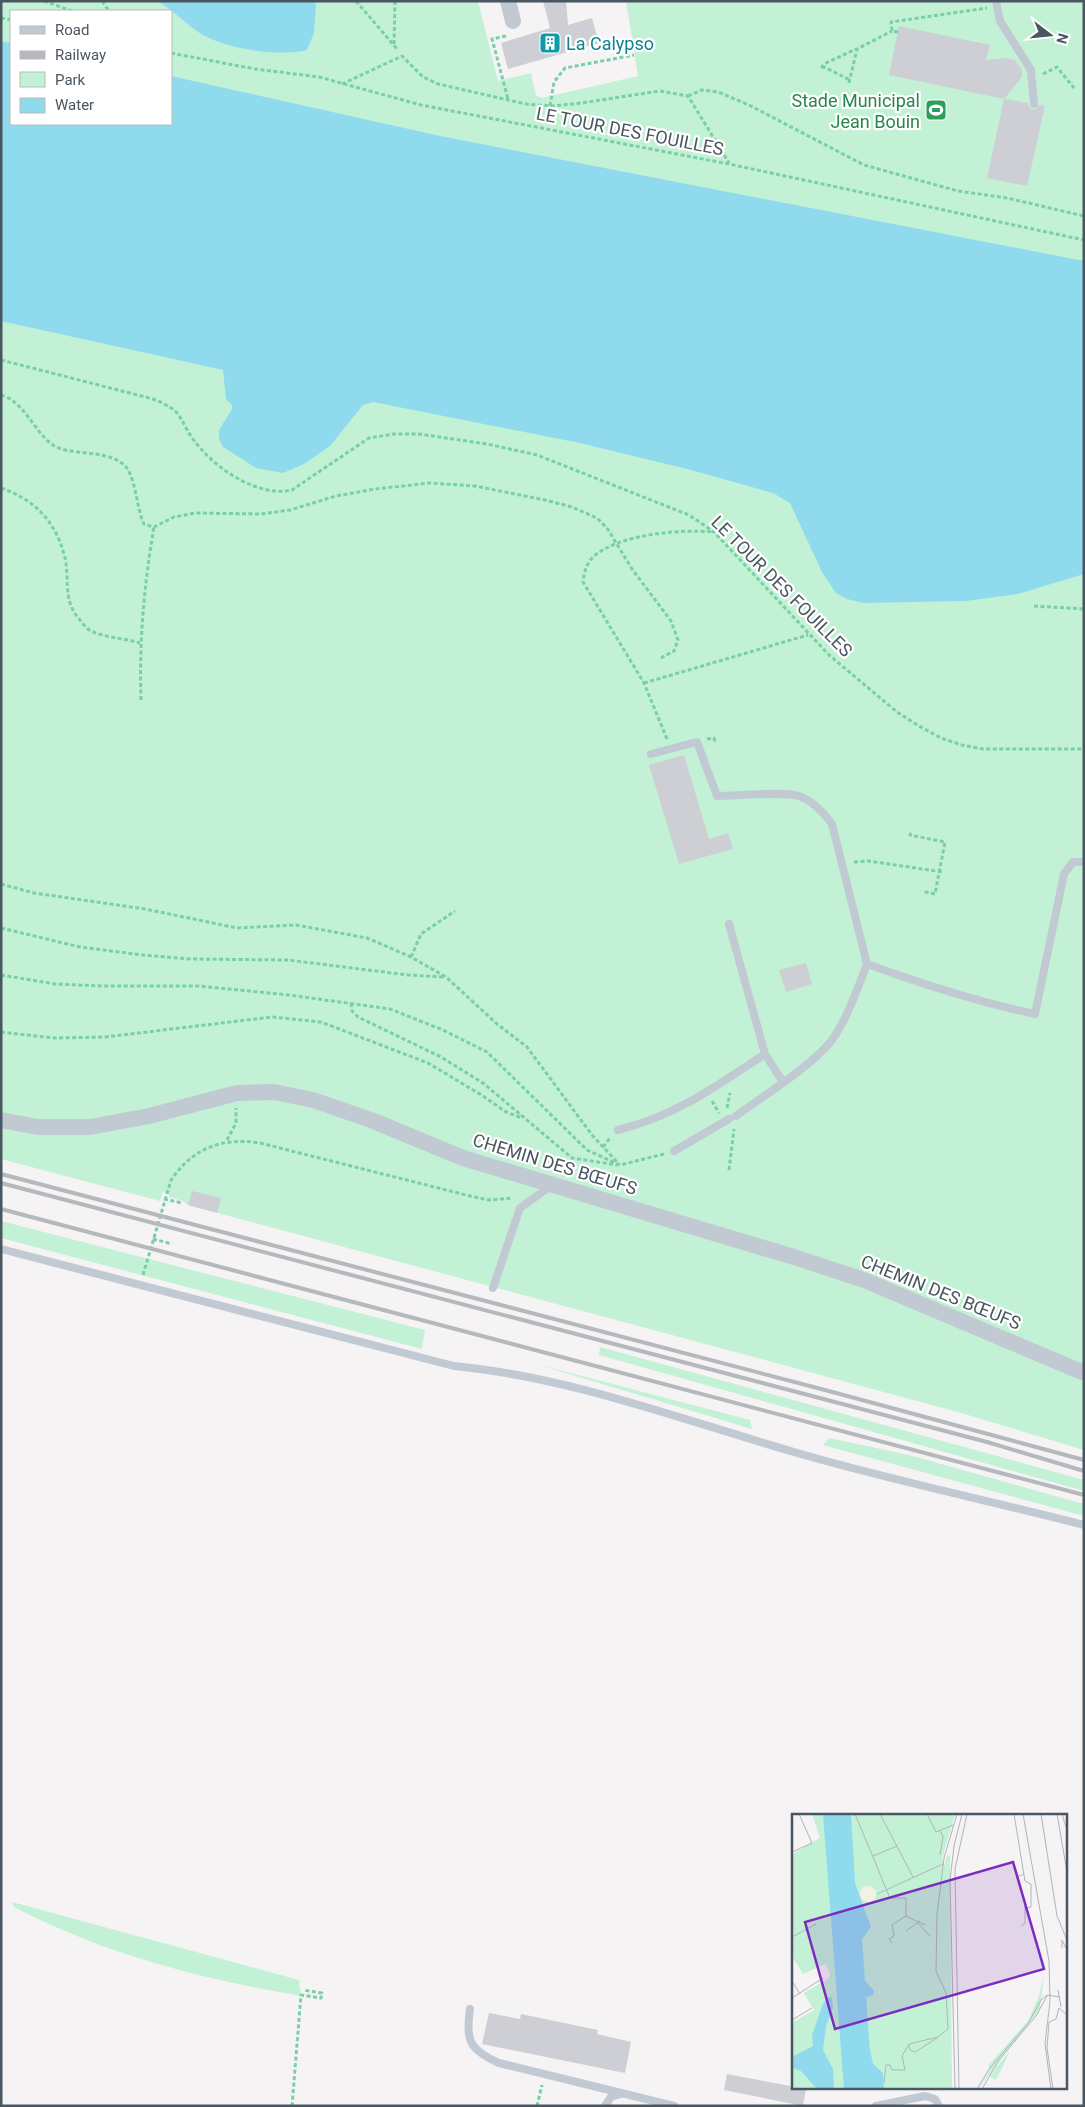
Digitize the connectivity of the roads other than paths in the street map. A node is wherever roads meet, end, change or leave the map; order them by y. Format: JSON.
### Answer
{"nodes":[{"id":1,"x":508,"y":1,"type":"edge"},
{"id":2,"x":997,"y":4,"type":"edge"},
{"id":3,"x":513,"y":21,"type":"road end"},
{"id":4,"x":1034,"y":104,"type":"dead end"},
{"id":5,"x":651,"y":754,"type":"dead end"},
{"id":6,"x":1084,"y":862,"type":"edge"},
{"id":7,"x":729,"y":924,"type":"dead end"},
{"id":8,"x":867,"y":964,"type":"junction"},
{"id":9,"x":765,"y":1054,"type":"junction"},
{"id":10,"x":783,"y":1082,"type":"junction"},
{"id":11,"x":1,"y":1120,"type":"edge"},
{"id":12,"x":618,"y":1130,"type":"dead end"},
{"id":13,"x":674,"y":1151,"type":"road end"},
{"id":14,"x":554,"y":1184,"type":"junction"},
{"id":15,"x":1,"y":1249,"type":"edge"},
{"id":16,"x":493,"y":1288,"type":"dead end"},
{"id":17,"x":1084,"y":1373,"type":"edge"},
{"id":18,"x":1084,"y":1525,"type":"edge"},
{"id":19,"x":470,"y":2009,"type":"dead end"},
{"id":20,"x":621,"y":2094,"type":"junction"},
{"id":21,"x":605,"y":2106,"type":"edge"},
{"id":22,"x":674,"y":2106,"type":"edge"},
{"id":23,"x":876,"y":2106,"type":"edge"},
{"id":24,"x":939,"y":2106,"type":"edge"}],
"edges":[{"from":1,"to":3,"type":"street"},
{"from":2,"to":4,"type":"lane"},
{"from":5,"to":8,"type":"lane"},
{"from":6,"to":8,"type":"lane"},
{"from":7,"to":9,"type":"lane"},
{"from":8,"to":10,"type":"lane"},
{"from":9,"to":10,"type":"lane"},
{"from":9,"to":12,"type":"lane"},
{"from":10,"to":13,"type":"lane"},
{"from":11,"to":14,"type":"street","name":"CHEMIN DES BŒUFS"},
{"from":14,"to":16,"type":"lane"},
{"from":14,"to":17,"type":"street","name":"CHEMIN DES BŒUFS"},
{"from":15,"to":18,"type":"lane"},
{"from":19,"to":20,"type":"lane"},
{"from":20,"to":21,"type":"lane"},
{"from":20,"to":22,"type":"lane"},
{"from":23,"to":24,"type":"lane"}]}
